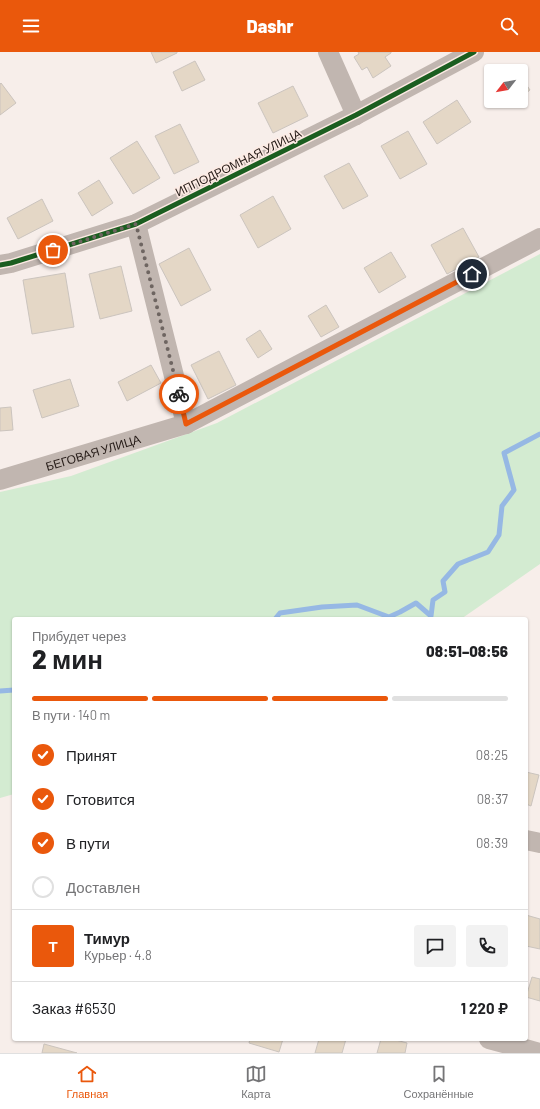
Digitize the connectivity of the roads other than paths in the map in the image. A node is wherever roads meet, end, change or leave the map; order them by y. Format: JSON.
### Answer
{"nodes":[{"id":1,"x":328,"y":52,"type":"edge"},
{"id":2,"x":474,"y":52,"type":"edge"},
{"id":3,"x":356,"y":115,"type":"junction"},
{"id":4,"x":136,"y":224,"type":"junction"},
{"id":5,"x":540,"y":238,"type":"edge"},
{"id":6,"x":0,"y":265,"type":"edge"},
{"id":7,"x":186,"y":424,"type":"junction"},
{"id":8,"x":0,"y":480,"type":"edge"},
{"id":9,"x":528,"y":840,"type":"edge"},
{"id":10,"x":540,"y":843,"type":"edge"},
{"id":11,"x":496,"y":1041,"type":"edge"},
{"id":12,"x":540,"y":1053,"type":"edge"}],
"edges":[{"from":1,"to":3,"type":"street"},
{"from":2,"to":3,"type":"street","name":"ИППОДРОМНАЯ УЛИЦА"},
{"from":3,"to":4,"type":"street","name":"ИППОДРОМНАЯ УЛИЦА"},
{"from":4,"to":6,"type":"street","name":"ИППОДРОМНАЯ УЛИЦА"},
{"from":4,"to":7,"type":"street"},
{"from":5,"to":7,"type":"street","name":"БЕГОВАЯ УЛИЦА"},
{"from":7,"to":8,"type":"street","name":"БЕГОВАЯ УЛИЦА"},
{"from":9,"to":10,"type":"street"},
{"from":11,"to":12,"type":"street"}]}
